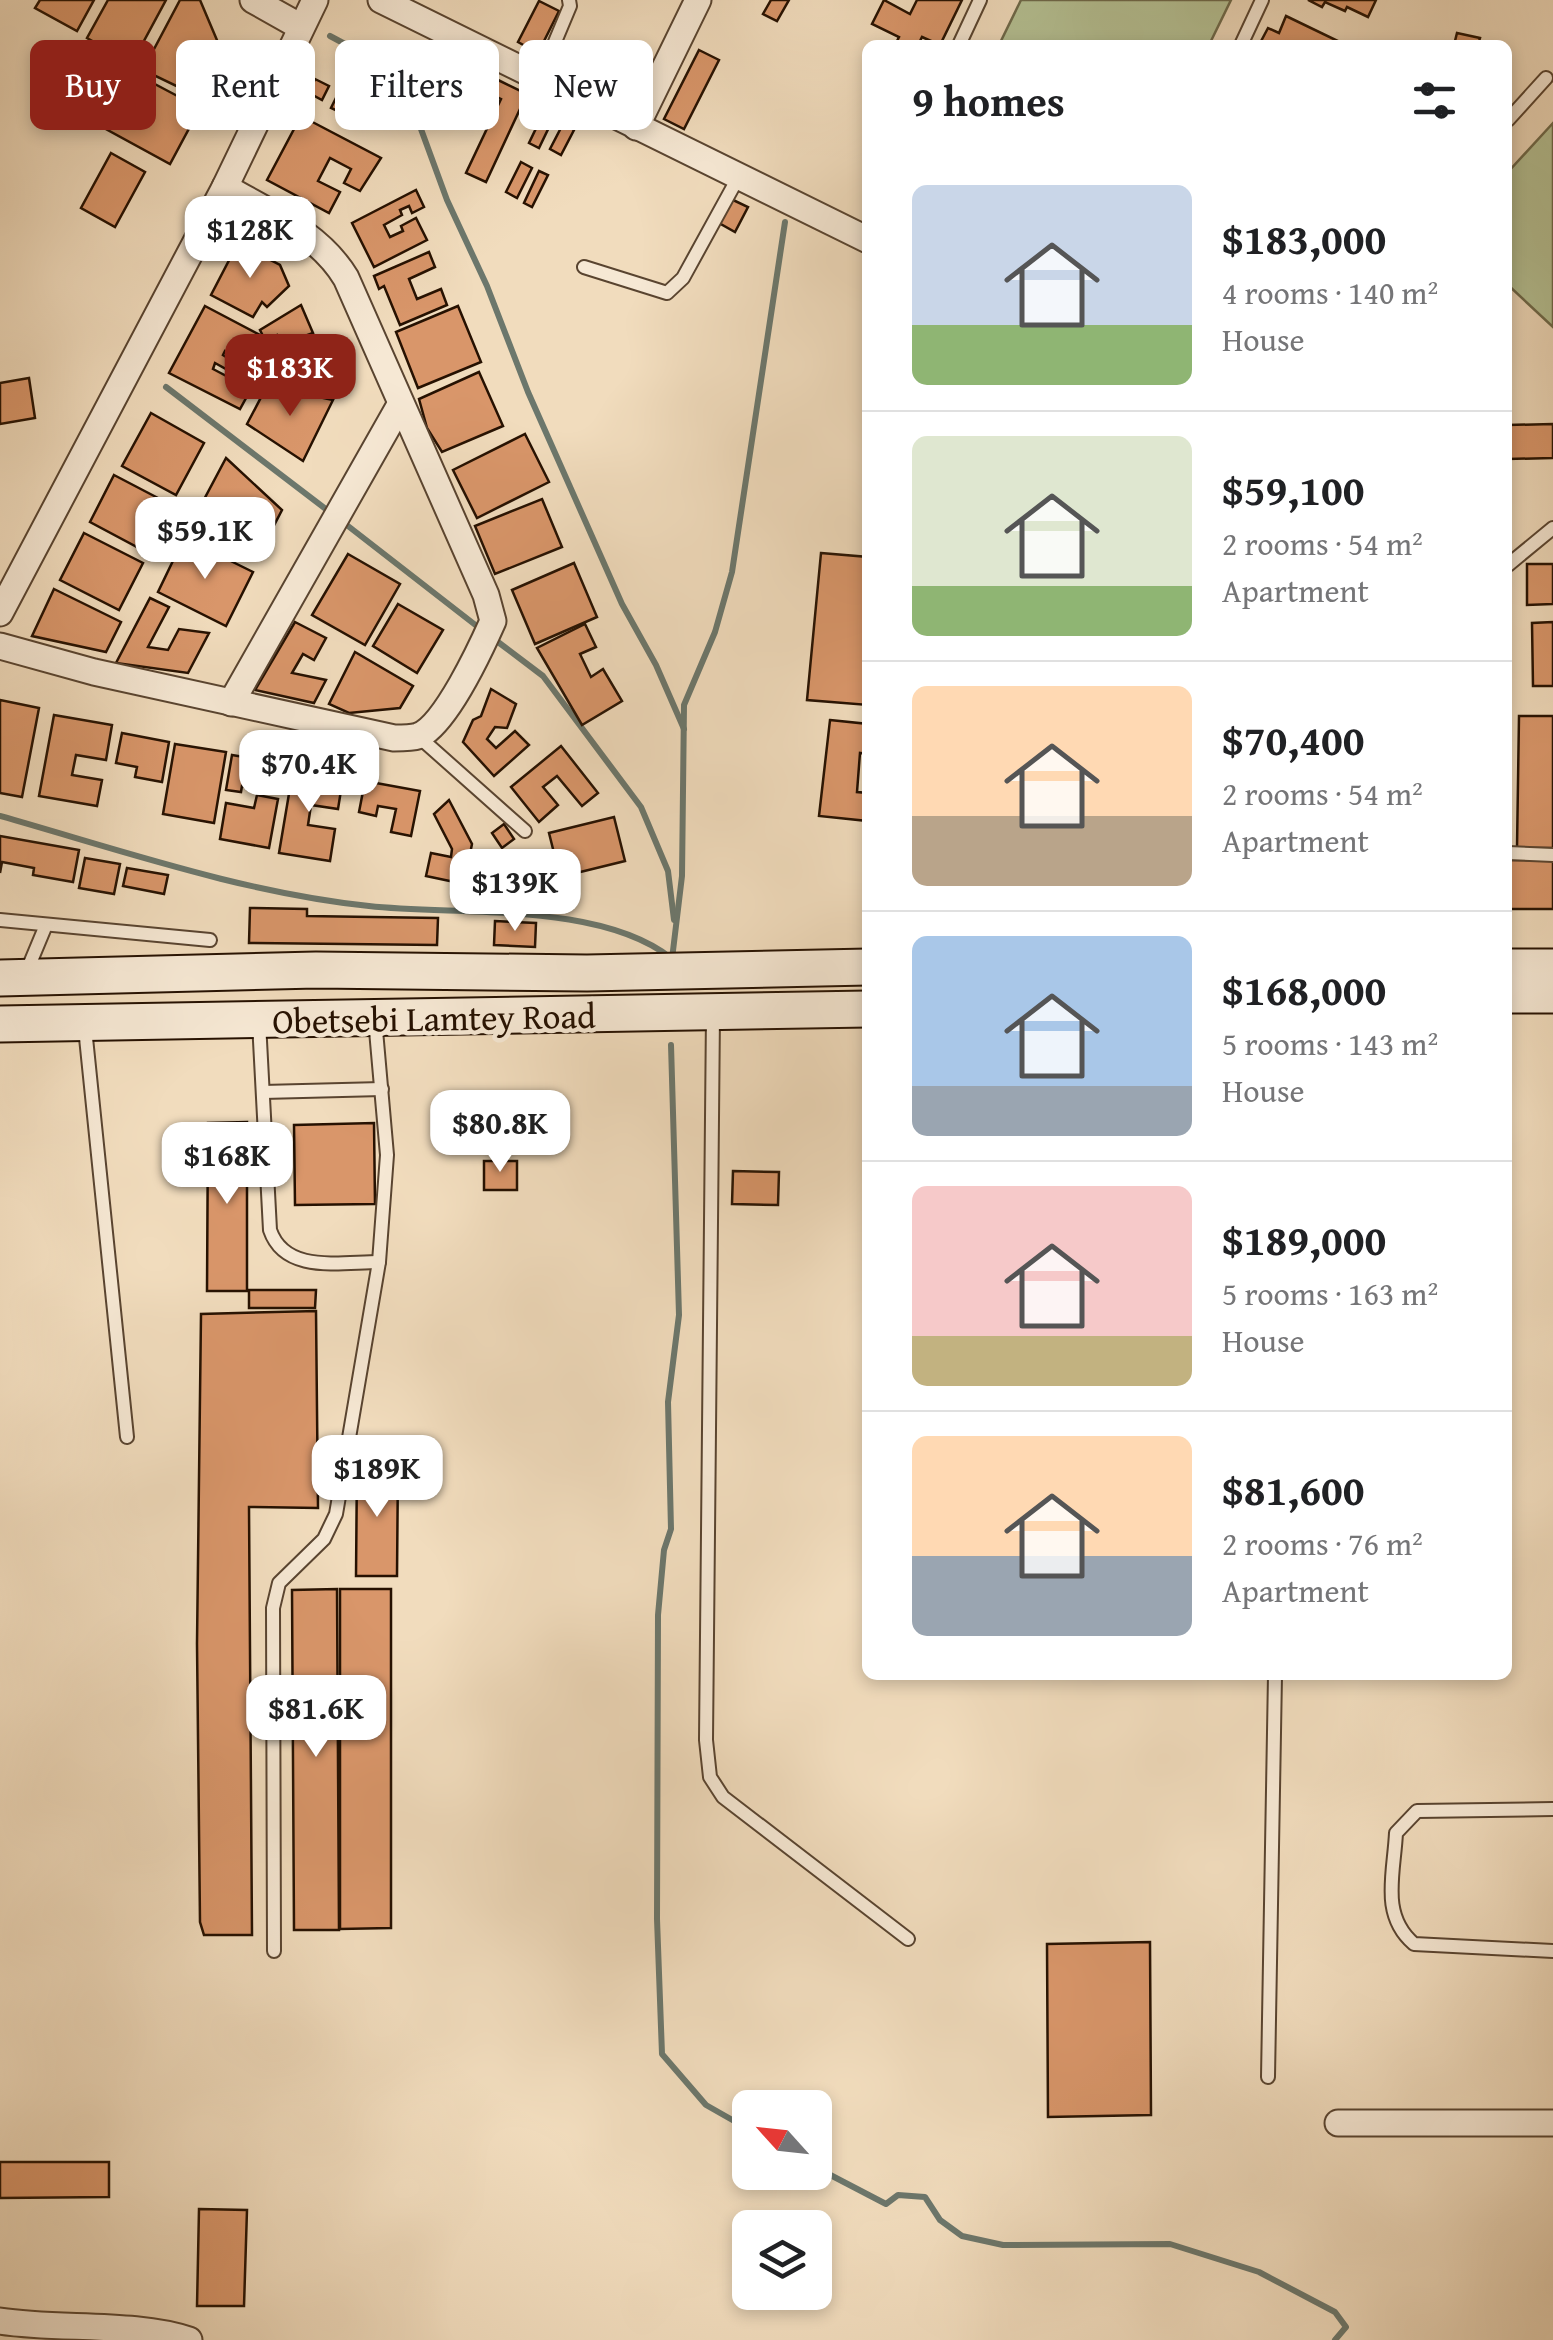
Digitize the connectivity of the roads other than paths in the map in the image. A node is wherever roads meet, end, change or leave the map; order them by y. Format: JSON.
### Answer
{"nodes":[{"id":1,"x":252,"y":0,"type":"edge"},
{"id":2,"x":316,"y":0,"type":"edge"},
{"id":3,"x":381,"y":0,"type":"edge"},
{"id":4,"x":569,"y":0,"type":"edge"},
{"id":5,"x":698,"y":0,"type":"edge"},
{"id":6,"x":980,"y":0,"type":"edge"},
{"id":7,"x":1262,"y":0,"type":"edge"},
{"id":8,"x":301,"y":27,"type":"junction"},
{"id":9,"x":556,"y":40,"type":"edge"},
{"id":10,"x":961,"y":40,"type":"edge"},
{"id":11,"x":1243,"y":40,"type":"edge"},
{"id":12,"x":519,"y":70,"type":"edge"},
{"id":13,"x":1546,"y":78,"type":"dead end"},
{"id":14,"x":653,"y":92,"type":"edge"},
{"id":15,"x":1512,"y":116,"type":"edge"},
{"id":16,"x":642,"y":130,"type":"edge"},
{"id":17,"x":739,"y":176,"type":"junction"},
{"id":18,"x":225,"y":187,"type":"junction"},
{"id":19,"x":862,"y":237,"type":"edge"},
{"id":20,"x":584,"y":267,"type":"dead end"},
{"id":21,"x":400,"y":405,"type":"junction"},
{"id":22,"x":1553,"y":528,"type":"edge"},
{"id":23,"x":1512,"y":562,"type":"edge"},
{"id":24,"x":0,"y":613,"type":"edge"},
{"id":25,"x":0,"y":646,"type":"edge"},
{"id":26,"x":232,"y":703,"type":"junction"},
{"id":27,"x":418,"y":736,"type":"junction"},
{"id":28,"x":526,"y":832,"type":"dead end"},
{"id":29,"x":1512,"y":853,"type":"edge"},
{"id":30,"x":1553,"y":854,"type":"edge"},
{"id":31,"x":0,"y":920,"type":"edge"},
{"id":32,"x":46,"y":924,"type":"junction"},
{"id":33,"x":210,"y":940,"type":"dead end"},
{"id":34,"x":862,"y":967,"type":"edge"},
{"id":35,"x":1512,"y":967,"type":"edge"},
{"id":36,"x":1553,"y":967,"type":"edge"},
{"id":37,"x":12,"y":979,"type":"edge"},
{"id":38,"x":1553,"y":995,"type":"edge"},
{"id":39,"x":1512,"y":996,"type":"edge"},
{"id":40,"x":862,"y":1009,"type":"edge"},
{"id":41,"x":713,"y":1014,"type":"junction"},
{"id":42,"x":375,"y":1016,"type":"junction"},
{"id":43,"x":259,"y":1022,"type":"junction"},
{"id":44,"x":0,"y":1024,"type":"edge"},
{"id":45,"x":85,"y":1025,"type":"junction"},
{"id":46,"x":382,"y":1090,"type":"junction"},
{"id":47,"x":263,"y":1092,"type":"junction"},
{"id":48,"x":379,"y":1262,"type":"junction"},
{"id":49,"x":127,"y":1437,"type":"dead end"},
{"id":50,"x":1275,"y":1680,"type":"edge"},
{"id":51,"x":1553,"y":1809,"type":"edge"},
{"id":52,"x":908,"y":1939,"type":"dead end"},
{"id":53,"x":274,"y":1951,"type":"dead end"},
{"id":54,"x":1553,"y":1951,"type":"edge"},
{"id":55,"x":1268,"y":2076,"type":"dead end"},
{"id":56,"x":1338,"y":2123,"type":"dead end"},
{"id":57,"x":1553,"y":2123,"type":"edge"},
{"id":58,"x":0,"y":2320,"type":"edge"},
{"id":59,"x":189,"y":2340,"type":"edge"}],
"edges":[{"from":1,"to":8,"type":"street"},
{"from":2,"to":8,"type":"street"},
{"from":3,"to":12,"type":"street"},
{"from":4,"to":9,"type":"lane"},
{"from":5,"to":14,"type":"street"},
{"from":6,"to":10,"type":"lane"},
{"from":7,"to":11,"type":"lane"},
{"from":8,"to":18,"type":"street"},
{"from":13,"to":15,"type":"lane"},
{"from":16,"to":17,"type":"street"},
{"from":17,"to":19,"type":"street"},
{"from":17,"to":20,"type":"lane"},
{"from":18,"to":21,"type":"street"},
{"from":18,"to":24,"type":"street"},
{"from":21,"to":26,"type":"street"},
{"from":21,"to":27,"type":"street"},
{"from":22,"to":23,"type":"lane"},
{"from":25,"to":26,"type":"street"},
{"from":26,"to":27,"type":"street"},
{"from":27,"to":28,"type":"lane"},
{"from":29,"to":30,"type":"lane"},
{"from":31,"to":32,"type":"lane"},
{"from":32,"to":33,"type":"lane"},
{"from":32,"to":37,"type":"lane"},
{"from":34,"to":37,"type":"main road","name":"Obetsebi Lamtey Road"},
{"from":35,"to":36,"type":"main road"},
{"from":38,"to":39,"type":"main road"},
{"from":40,"to":41,"type":"main road","name":"Obetsebi Lamtey Road"},
{"from":41,"to":42,"type":"main road","name":"Obetsebi Lamtey Road"},
{"from":41,"to":52,"type":"lane"},
{"from":42,"to":43,"type":"main road","name":"Obetsebi Lamtey Road"},
{"from":42,"to":46,"type":"lane"},
{"from":43,"to":45,"type":"main road","name":"Obetsebi Lamtey Road"},
{"from":43,"to":47,"type":"lane"},
{"from":44,"to":45,"type":"main road","name":"Obetsebi Lamtey Road"},
{"from":45,"to":49,"type":"lane"},
{"from":46,"to":47,"type":"lane"},
{"from":46,"to":48,"type":"lane"},
{"from":47,"to":48,"type":"lane"},
{"from":48,"to":53,"type":"lane"},
{"from":50,"to":55,"type":"lane"},
{"from":51,"to":54,"type":"lane"},
{"from":56,"to":57,"type":"street"},
{"from":58,"to":59,"type":"street"}]}
